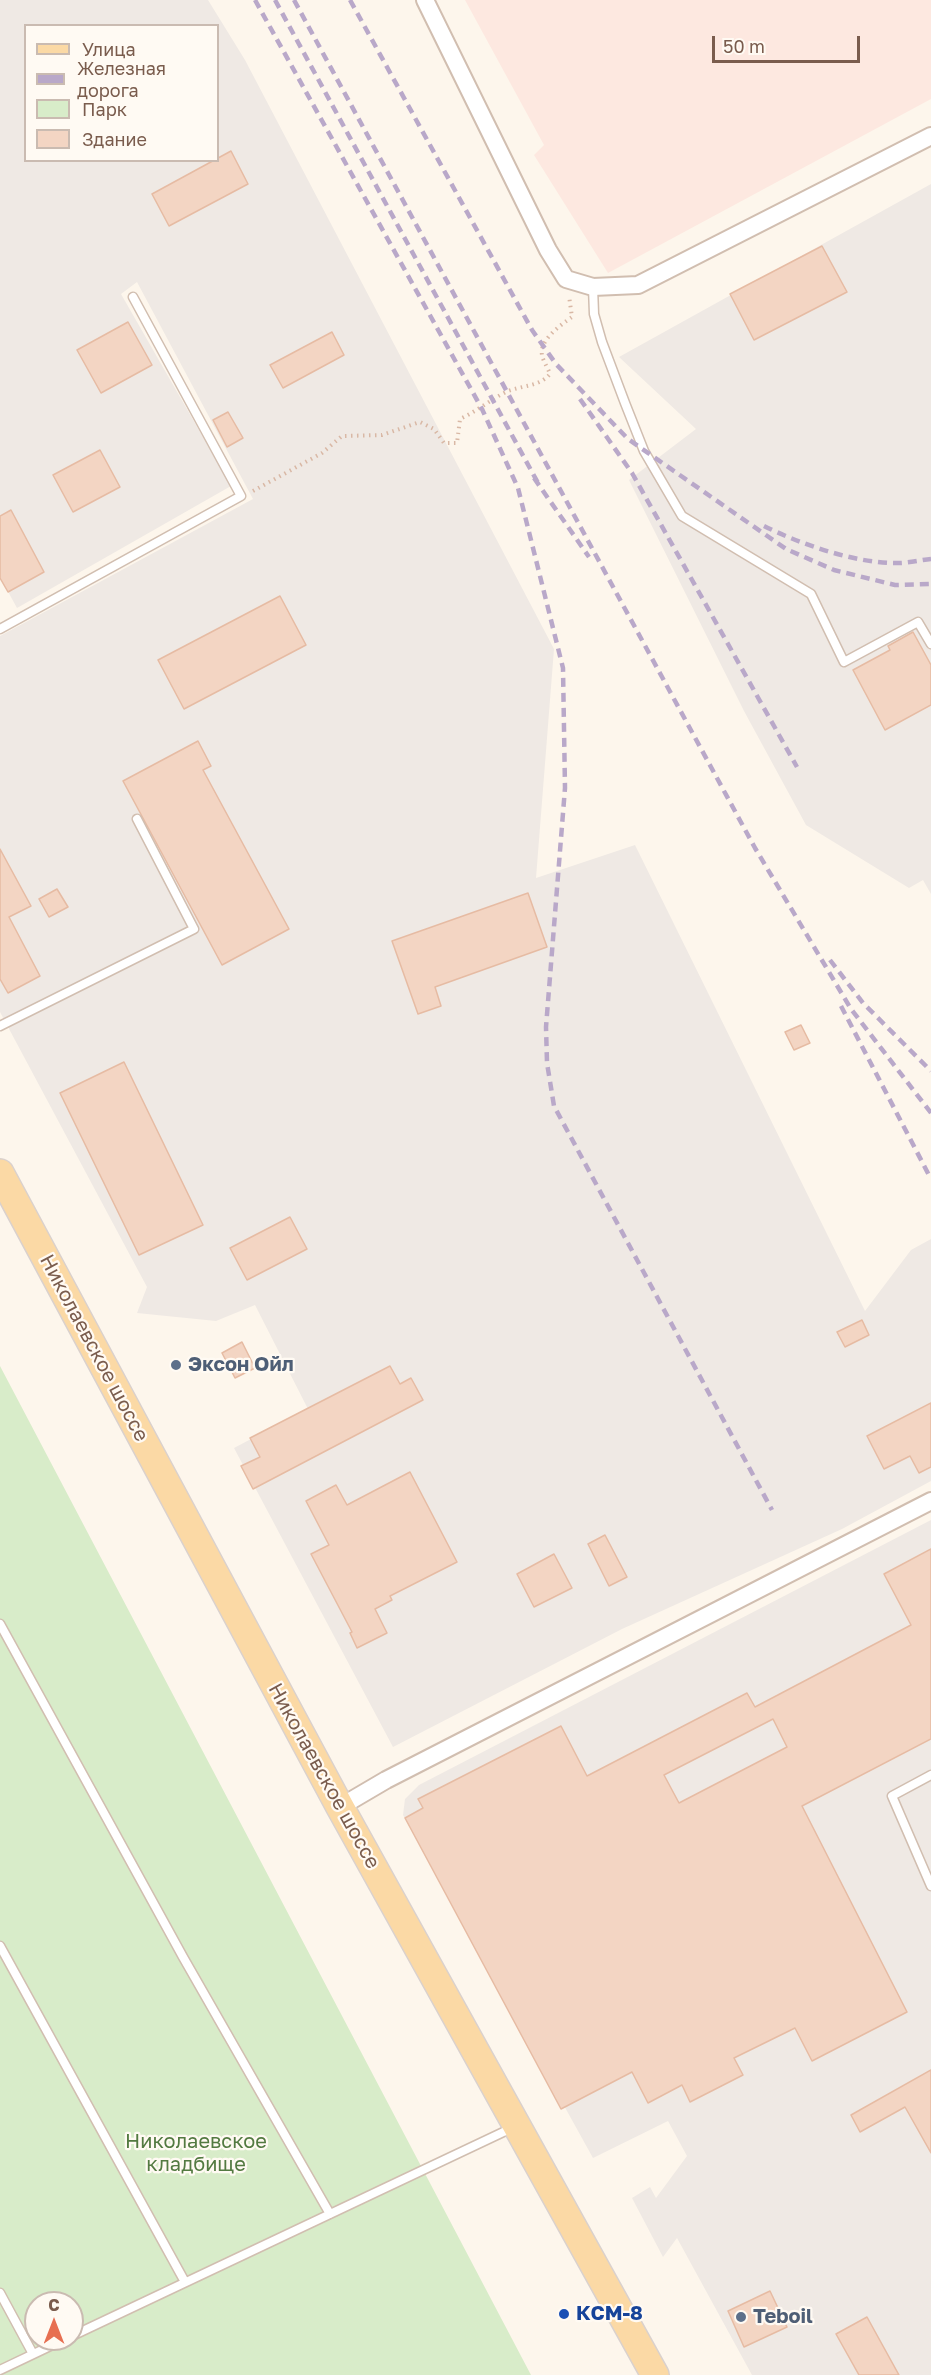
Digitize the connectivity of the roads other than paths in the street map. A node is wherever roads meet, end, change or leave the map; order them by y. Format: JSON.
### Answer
{"nodes":[{"id":1,"x":425,"y":0,"type":"edge"},
{"id":2,"x":931,"y":136,"type":"edge"},
{"id":3,"x":592,"y":287,"type":"junction"},
{"id":4,"x":133,"y":297,"type":"dead end"},
{"id":5,"x":0,"y":629,"type":"edge"},
{"id":6,"x":931,"y":644,"type":"edge"},
{"id":7,"x":137,"y":819,"type":"dead end"},
{"id":8,"x":0,"y":1026,"type":"edge"},
{"id":9,"x":0,"y":1173,"type":"edge"},
{"id":10,"x":931,"y":1501,"type":"edge"},
{"id":11,"x":0,"y":1624,"type":"edge"},
{"id":12,"x":931,"y":1775,"type":"edge"},
{"id":13,"x":340,"y":1807,"type":"junction"},
{"id":14,"x":931,"y":1887,"type":"edge"},
{"id":15,"x":0,"y":1946,"type":"edge"},
{"id":16,"x":517,"y":2126,"type":"junction"},
{"id":17,"x":330,"y":2214,"type":"junction"},
{"id":18,"x":185,"y":2282,"type":"junction"},
{"id":19,"x":0,"y":2293,"type":"edge"},
{"id":20,"x":84,"y":2330,"type":"edge"},
{"id":21,"x":39,"y":2351,"type":"edge"},
{"id":22,"x":33,"y":2354,"type":"junction"},
{"id":23,"x":0,"y":2370,"type":"edge"},
{"id":24,"x":655,"y":2375,"type":"edge"}],
"edges":[{"from":1,"to":3,"type":"street"},
{"from":2,"to":3,"type":"street"},
{"from":3,"to":6,"type":"lane"},
{"from":4,"to":5,"type":"lane"},
{"from":7,"to":8,"type":"lane"},
{"from":9,"to":13,"type":"main road","name":"Николаевское шоссе"},
{"from":10,"to":13,"type":"street"},
{"from":11,"to":17,"type":"lane"},
{"from":12,"to":14,"type":"lane"},
{"from":13,"to":16,"type":"main road","name":"Николаевское шоссе"},
{"from":15,"to":18,"type":"lane"},
{"from":16,"to":17,"type":"lane"},
{"from":16,"to":24,"type":"main road","name":"Николаевское шоссе"},
{"from":17,"to":18,"type":"lane"},
{"from":18,"to":20,"type":"lane"},
{"from":19,"to":22,"type":"lane"},
{"from":21,"to":22,"type":"lane"},
{"from":22,"to":23,"type":"lane"}]}
